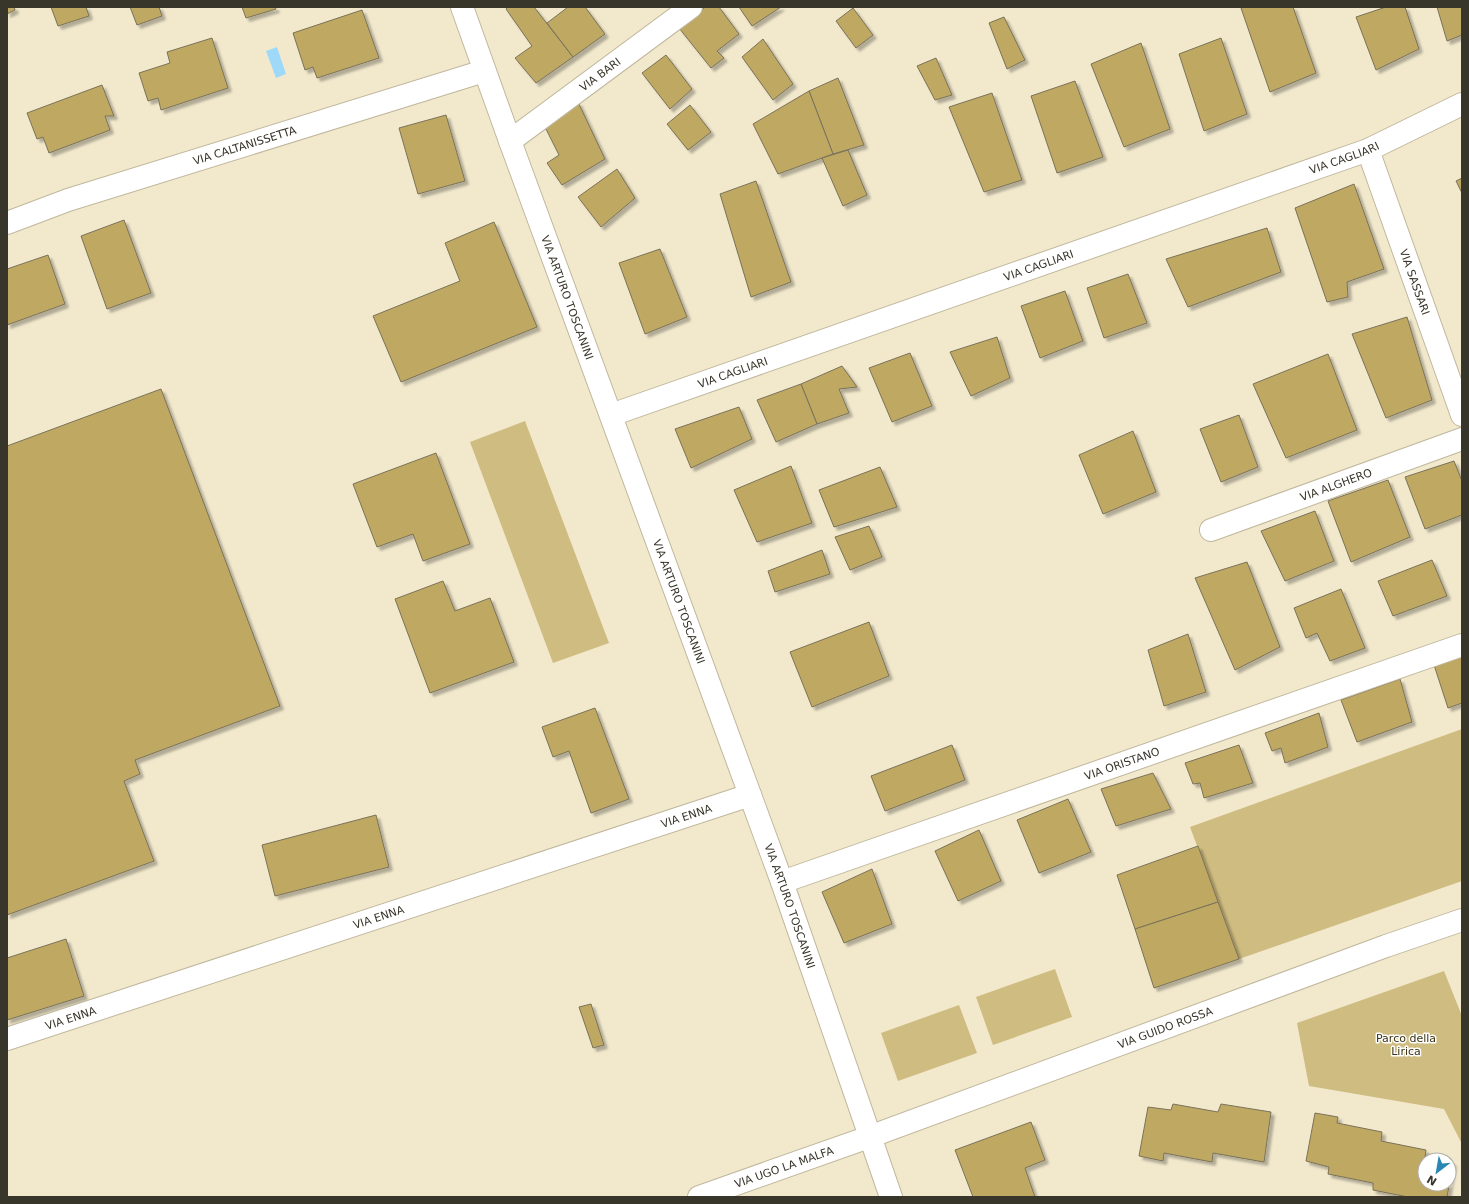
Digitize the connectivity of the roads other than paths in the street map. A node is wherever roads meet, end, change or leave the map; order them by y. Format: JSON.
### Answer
{"nodes":[{"id":1,"x":462,"y":7,"type":"edge"},
{"id":2,"x":691,"y":7,"type":"edge"},
{"id":3,"x":484,"y":71,"type":"junction"},
{"id":4,"x":1462,"y":104,"type":"edge"},
{"id":5,"x":510,"y":141,"type":"junction"},
{"id":6,"x":1368,"y":150,"type":"junction"},
{"id":7,"x":7,"y":223,"type":"edge"},
{"id":8,"x":611,"y":415,"type":"junction"},
{"id":9,"x":1462,"y":415,"type":"edge"},
{"id":10,"x":1462,"y":439,"type":"edge"},
{"id":11,"x":1210,"y":530,"type":"dead end"},
{"id":12,"x":1462,"y":645,"type":"edge"},
{"id":13,"x":750,"y":795,"type":"junction"},
{"id":14,"x":782,"y":882,"type":"junction"},
{"id":15,"x":1462,"y":920,"type":"edge"},
{"id":16,"x":7,"y":1039,"type":"edge"},
{"id":17,"x":869,"y":1137,"type":"junction"},
{"id":18,"x":699,"y":1197,"type":"edge"},
{"id":19,"x":891,"y":1197,"type":"edge"}],
"edges":[{"from":1,"to":3,"type":"street","name":"VIA ARTURO TOSCANINI"},
{"from":2,"to":5,"type":"street","name":"VIA BARI"},
{"from":3,"to":5,"type":"street","name":"VIA ARTURO TOSCANINI"},
{"from":3,"to":7,"type":"street","name":"VIA CALTANISSETTA"},
{"from":4,"to":6,"type":"street","name":"VIA CAGLIARI"},
{"from":5,"to":8,"type":"street","name":"VIA ARTURO TOSCANINI"},
{"from":6,"to":8,"type":"street","name":"VIA CAGLIARI"},
{"from":6,"to":9,"type":"street","name":"VIA SASSARI"},
{"from":8,"to":13,"type":"street","name":"VIA ARTURO TOSCANINI"},
{"from":10,"to":11,"type":"street","name":"VIA ALGHERO"},
{"from":12,"to":14,"type":"street","name":"VIA ORISTANO"},
{"from":13,"to":14,"type":"street","name":"VIA ARTURO TOSCANINI"},
{"from":13,"to":16,"type":"street","name":"VIA ENNA"},
{"from":14,"to":17,"type":"street","name":"VIA ARTURO TOSCANINI"},
{"from":15,"to":17,"type":"street","name":"VIA GUIDO ROSSA"},
{"from":17,"to":18,"type":"street","name":"VIA UGO LA MALFA"},
{"from":17,"to":19,"type":"street","name":"VIA ARTURO TOSCANINI"}]}
